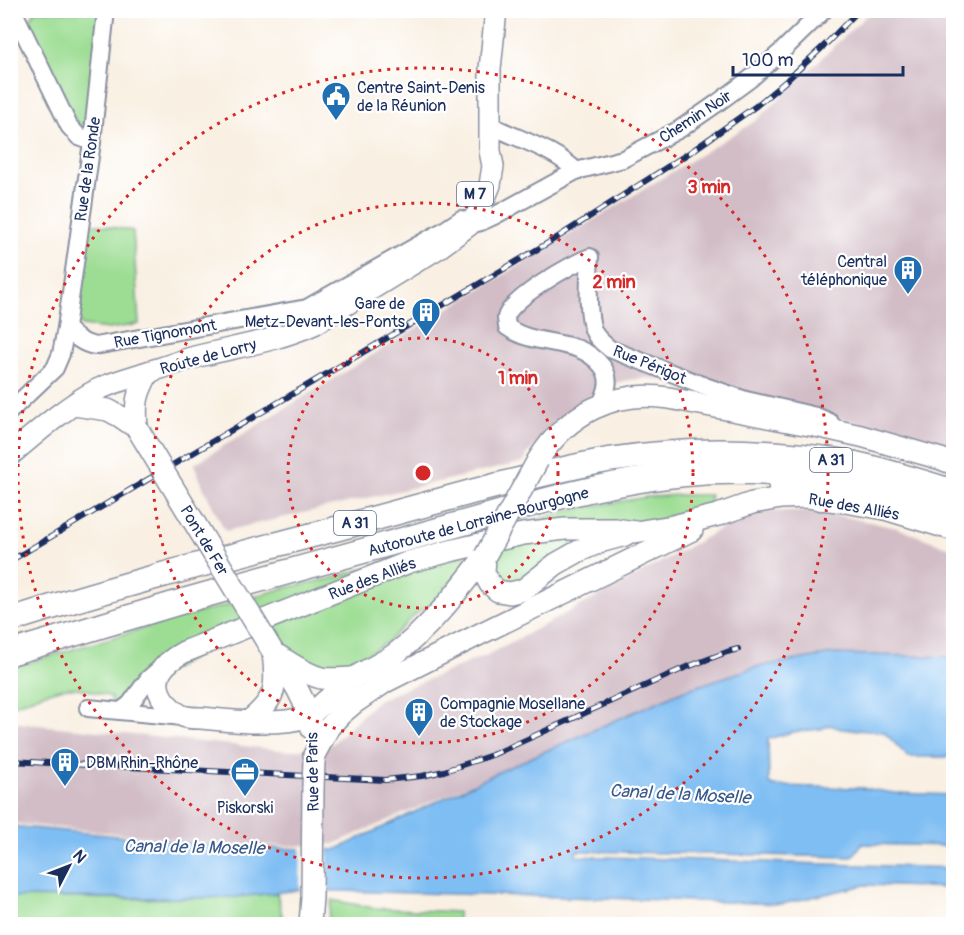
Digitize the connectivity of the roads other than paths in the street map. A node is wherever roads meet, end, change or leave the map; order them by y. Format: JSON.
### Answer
{"nodes":[{"id":1,"x":13,"y":10,"type":"edge"},
{"id":2,"x":106,"y":10,"type":"edge"},
{"id":3,"x":496,"y":10,"type":"edge"},
{"id":4,"x":824,"y":10,"type":"edge"},
{"id":5,"x":490,"y":125,"type":"junction"},
{"id":6,"x":92,"y":142,"type":"junction"},
{"id":7,"x":576,"y":171,"type":"junction"},
{"id":8,"x":539,"y":191,"type":"junction"},
{"id":9,"x":478,"y":201,"type":"junction"},
{"id":10,"x":462,"y":226,"type":"junction"},
{"id":11,"x":66,"y":328,"type":"junction"},
{"id":12,"x":148,"y":372,"type":"junction"},
{"id":13,"x":113,"y":383,"type":"junction"},
{"id":14,"x":74,"y":405,"type":"junction"},
{"id":15,"x":600,"y":405,"type":"junction"},
{"id":16,"x":10,"y":411,"type":"edge"},
{"id":17,"x":137,"y":428,"type":"junction"},
{"id":18,"x":861,"y":436,"type":"junction"},
{"id":19,"x":705,"y":452,"type":"junction"},
{"id":20,"x":10,"y":455,"type":"edge"},
{"id":21,"x":954,"y":464,"type":"edge"},
{"id":22,"x":954,"y":476,"type":"edge"},
{"id":23,"x":954,"y":492,"type":"edge"},
{"id":24,"x":821,"y":498,"type":"junction"},
{"id":25,"x":528,"y":505,"type":"junction"},
{"id":26,"x":954,"y":512,"type":"edge"},
{"id":27,"x":718,"y":515,"type":"junction"},
{"id":28,"x":954,"y":530,"type":"edge"},
{"id":29,"x":635,"y":532,"type":"junction"},
{"id":30,"x":485,"y":556,"type":"junction"},
{"id":31,"x":10,"y":620,"type":"edge"},
{"id":32,"x":273,"y":652,"type":"junction"},
{"id":33,"x":10,"y":653,"type":"edge"},
{"id":34,"x":164,"y":666,"type":"junction"},
{"id":35,"x":354,"y":678,"type":"junction"},
{"id":36,"x":88,"y":708,"type":"dead end"},
{"id":37,"x":121,"y":711,"type":"junction"},
{"id":38,"x":309,"y":716,"type":"junction"},
{"id":39,"x":183,"y":717,"type":"junction"},
{"id":40,"x":249,"y":721,"type":"junction"},
{"id":41,"x":314,"y":758,"type":"junction"},
{"id":42,"x":310,"y":923,"type":"edge"}],
"edges":[{"from":1,"to":6,"type":"street"},
{"from":2,"to":6,"type":"street","name":"Rue de la Ronde"},
{"from":3,"to":5,"type":"main road","name":"Route de Lorry","number":"M 7"},
{"from":4,"to":7,"type":"street","name":"Chemin Noir"},
{"from":5,"to":7,"type":"street"},
{"from":5,"to":9,"type":"main road","name":"Route de Lorry","number":"M 7"},
{"from":6,"to":11,"type":"street","name":"Rue de la Ronde"},
{"from":7,"to":8,"type":"street","name":"Chemin Noir"},
{"from":8,"to":9,"type":"street","name":"Chemin Noir"},
{"from":8,"to":10,"type":"street","name":"Chemin Noir"},
{"from":9,"to":10,"type":"main road","name":"Route de Lorry","number":"M 7"},
{"from":10,"to":11,"type":"street","name":"Rue Tignomont"},
{"from":10,"to":12,"type":"main road","name":"Route de Lorry","number":"M 7"},
{"from":11,"to":16,"type":"street","name":"Rue de la Ronde"},
{"from":12,"to":13,"type":"main road","name":"Route de Lorry","number":"M 7"},
{"from":12,"to":17,"type":"main road"},
{"from":13,"to":14,"type":"main road","name":"Route de Lorry"},
{"from":13,"to":17,"type":"main road","name":"Pont de Fer"},
{"from":14,"to":17,"type":"main road"},
{"from":14,"to":20,"type":"main road","name":"Route de Lorry"},
{"from":15,"to":18,"type":"main road"},
{"from":15,"to":18,"type":"street","name":"Rue Périgot"},
{"from":15,"to":30,"type":"main road","bridge":true},
{"from":17,"to":32,"type":"main road","name":"Pont de Fer","bridge":true},
{"from":18,"to":21,"type":"main road"},
{"from":19,"to":22,"type":"highway"},
{"from":19,"to":23,"type":"highway","name":"Autoroute de Lorraine-Bourgogne","number":"A 31"},
{"from":19,"to":31,"type":"highway","name":"Autoroute de Lorraine-Bourgogne","number":"A 31"},
{"from":24,"to":25,"type":"highway"},
{"from":24,"to":27,"type":"main road","name":"Rue des Alliés"},
{"from":24,"to":28,"type":"main road","name":"Rue des Alliés"},
{"from":25,"to":26,"type":"highway","name":"Autoroute de Lorraine-Bourgogne","number":"A 31"},
{"from":25,"to":33,"type":"highway","name":"Autoroute de Lorraine-Bourgogne","number":"A 31"},
{"from":27,"to":29,"type":"main road","name":"Rue des Alliés"},
{"from":27,"to":41,"type":"main road","name":"Rue des Alliés"},
{"from":29,"to":30,"type":"main road"},
{"from":29,"to":34,"type":"main road","name":"Rue des Alliés"},
{"from":30,"to":35,"type":"main road"},
{"from":32,"to":35,"type":"main road"},
{"from":32,"to":38,"type":"main road","name":"Rue de Paris"},
{"from":32,"to":40,"type":"main road"},
{"from":34,"to":37,"type":"street"},
{"from":34,"to":39,"type":"main road"},
{"from":35,"to":38,"type":"main road"},
{"from":36,"to":37,"type":"street"},
{"from":37,"to":39,"type":"street"},
{"from":38,"to":40,"type":"main road"},
{"from":38,"to":41,"type":"main road","name":"Rue de Paris"},
{"from":39,"to":40,"type":"main road"},
{"from":41,"to":42,"type":"main road","name":"Rue de Paris","bridge":true}]}
